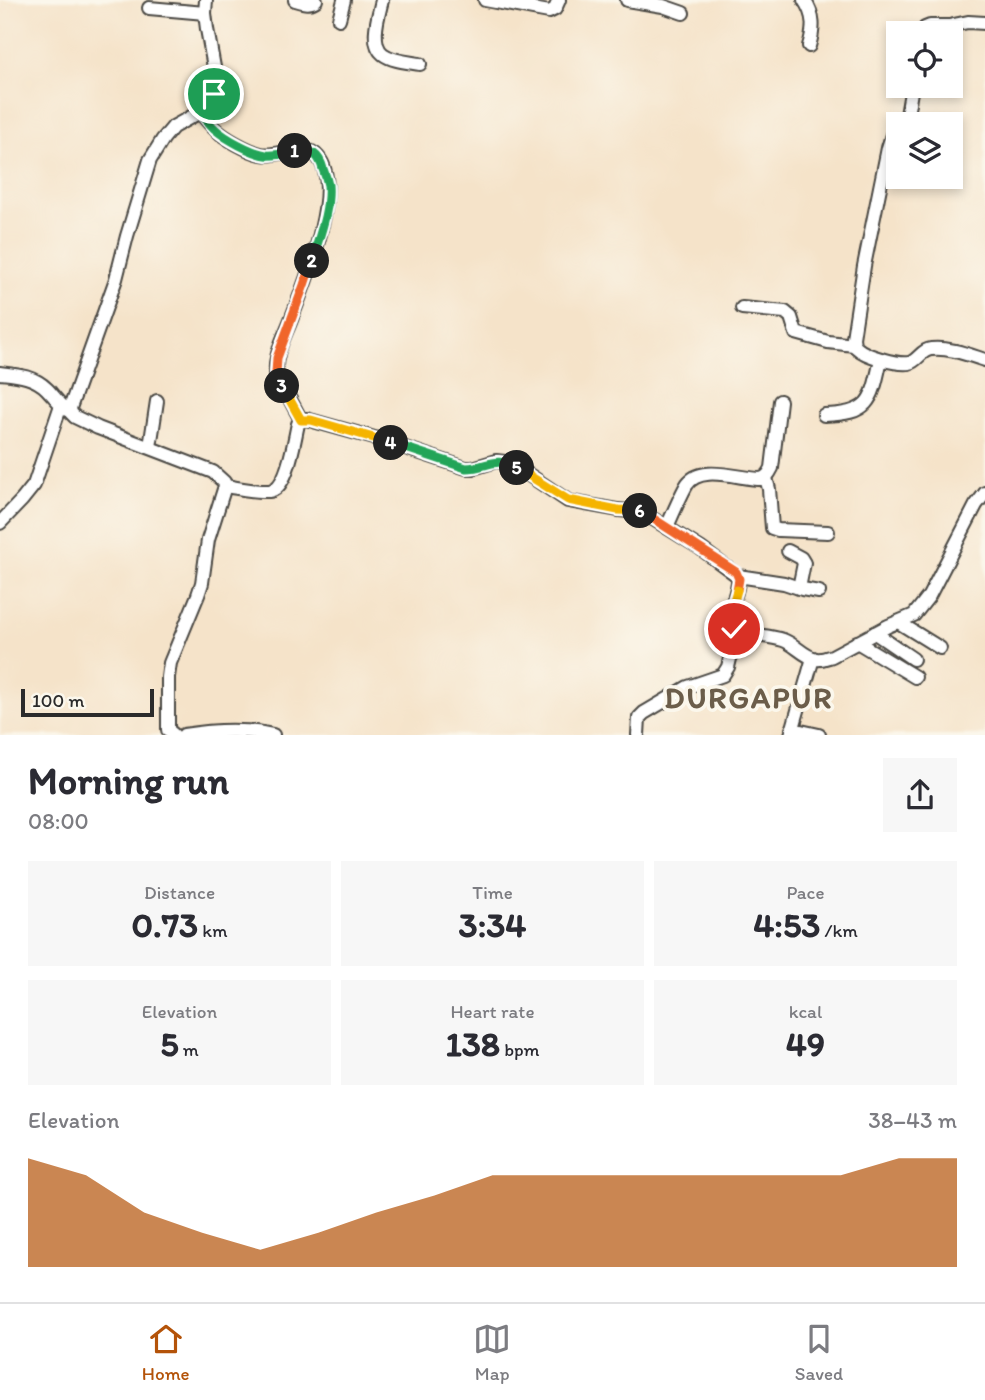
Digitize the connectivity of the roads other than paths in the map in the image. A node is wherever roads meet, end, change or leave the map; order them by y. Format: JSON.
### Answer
{"nodes":[{"id":1,"x":295,"y":0,"type":"edge"},
{"id":2,"x":316,"y":0,"type":"edge"},
{"id":3,"x":344,"y":0,"type":"edge"},
{"id":4,"x":382,"y":0,"type":"edge"},
{"id":5,"x":485,"y":0,"type":"edge"},
{"id":6,"x":559,"y":0,"type":"edge"},
{"id":7,"x":627,"y":0,"type":"edge"},
{"id":8,"x":804,"y":0,"type":"edge"},
{"id":9,"x":206,"y":6,"type":"edge"},
{"id":10,"x":149,"y":8,"type":"dead end"},
{"id":11,"x":683,"y":13,"type":"dead end"},
{"id":12,"x":339,"y":19,"type":"dead end"},
{"id":13,"x":963,"y":23,"type":"edge"},
{"id":14,"x":985,"y":23,"type":"edge"},
{"id":15,"x":809,"y":46,"type":"dead end"},
{"id":16,"x":420,"y":64,"type":"dead end"},
{"id":17,"x":200,"y":112,"type":"junction"},
{"id":18,"x":886,"y":158,"type":"edge"},
{"id":19,"x":742,"y":308,"type":"dead end"},
{"id":20,"x":854,"y":345,"type":"junction"},
{"id":21,"x":881,"y":359,"type":"junction"},
{"id":22,"x":985,"y":360,"type":"edge"},
{"id":23,"x":0,"y":373,"type":"edge"},
{"id":24,"x":157,"y":401,"type":"dead end"},
{"id":25,"x":780,"y":401,"type":"dead end"},
{"id":26,"x":66,"y":409,"type":"junction"},
{"id":27,"x":824,"y":415,"type":"dead end"},
{"id":28,"x":301,"y":420,"type":"junction"},
{"id":29,"x":150,"y":447,"type":"junction"},
{"id":30,"x":766,"y":478,"type":"junction"},
{"id":31,"x":225,"y":486,"type":"junction"},
{"id":32,"x":985,"y":493,"type":"edge"},
{"id":33,"x":0,"y":523,"type":"edge"},
{"id":34,"x":667,"y":527,"type":"junction"},
{"id":35,"x":828,"y":532,"type":"dead end"},
{"id":36,"x":788,"y":551,"type":"dead end"},
{"id":37,"x":738,"y":576,"type":"junction"},
{"id":38,"x":799,"y":588,"type":"junction"},
{"id":39,"x":819,"y":592,"type":"dead end"},
{"id":40,"x":898,"y":622,"type":"junction"},
{"id":41,"x":737,"y":630,"type":"junction"},
{"id":42,"x":876,"y":632,"type":"junction"},
{"id":43,"x":857,"y":642,"type":"junction"},
{"id":44,"x":940,"y":648,"type":"dead end"},
{"id":45,"x":813,"y":658,"type":"junction"},
{"id":46,"x":913,"y":659,"type":"dead end"},
{"id":47,"x":915,"y":677,"type":"dead end"},
{"id":48,"x":791,"y":732,"type":"edge"},
{"id":49,"x":174,"y":735,"type":"edge"},
{"id":50,"x":184,"y":735,"type":"edge"},
{"id":51,"x":273,"y":735,"type":"edge"},
{"id":52,"x":638,"y":735,"type":"edge"},
{"id":53,"x":819,"y":735,"type":"edge"}],
"edges":[{"from":1,"to":2,"type":"street"},
{"from":3,"to":12,"type":"street"},
{"from":4,"to":16,"type":"street"},
{"from":5,"to":6,"type":"street"},
{"from":7,"to":11,"type":"street"},
{"from":8,"to":15,"type":"street"},
{"from":9,"to":10,"type":"street"},
{"from":9,"to":17,"type":"street"},
{"from":13,"to":14,"type":"street"},
{"from":17,"to":26,"type":"street"},
{"from":17,"to":28,"type":"street"},
{"from":18,"to":20,"type":"street"},
{"from":19,"to":20,"type":"street"},
{"from":20,"to":21,"type":"street"},
{"from":21,"to":22,"type":"street"},
{"from":21,"to":27,"type":"street"},
{"from":23,"to":26,"type":"street"},
{"from":24,"to":29,"type":"street"},
{"from":25,"to":30,"type":"street"},
{"from":26,"to":29,"type":"street"},
{"from":26,"to":33,"type":"street"},
{"from":28,"to":31,"type":"street"},
{"from":28,"to":34,"type":"street"},
{"from":29,"to":31,"type":"street"},
{"from":30,"to":34,"type":"street"},
{"from":30,"to":35,"type":"street"},
{"from":31,"to":49,"type":"street"},
{"from":32,"to":40,"type":"street"},
{"from":34,"to":37,"type":"street"},
{"from":36,"to":38,"type":"street"},
{"from":37,"to":38,"type":"street"},
{"from":37,"to":41,"type":"street"},
{"from":38,"to":39,"type":"street"},
{"from":40,"to":42,"type":"street"},
{"from":40,"to":44,"type":"street"},
{"from":41,"to":45,"type":"street"},
{"from":41,"to":52,"type":"street"},
{"from":42,"to":43,"type":"street"},
{"from":42,"to":46,"type":"street"},
{"from":43,"to":45,"type":"street"},
{"from":43,"to":47,"type":"street"},
{"from":45,"to":48,"type":"street"},
{"from":48,"to":53,"type":"street"},
{"from":50,"to":51,"type":"street"}]}
